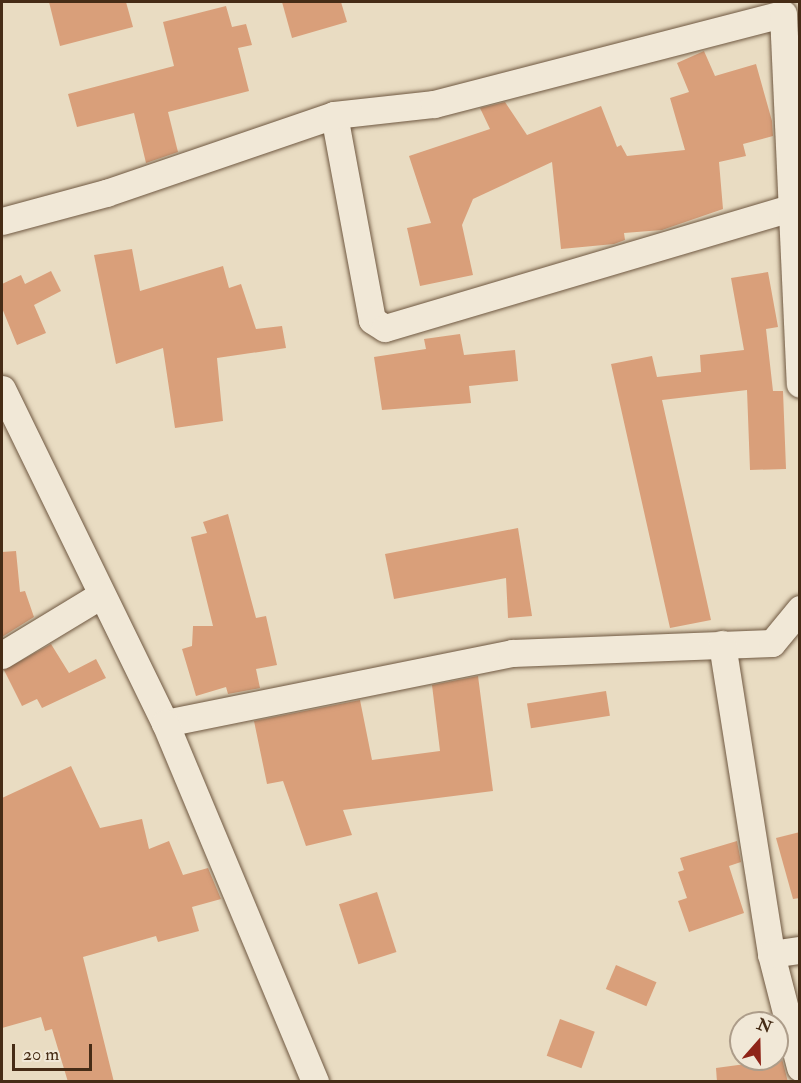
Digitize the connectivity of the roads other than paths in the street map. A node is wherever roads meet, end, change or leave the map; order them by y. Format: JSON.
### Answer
{"nodes":[{"id":1,"x":791,"y":14,"type":"edge"},
{"id":2,"x":334,"y":115,"type":"junction"},
{"id":3,"x":795,"y":205,"type":"edge"},
{"id":4,"x":2,"y":221,"type":"edge"},
{"id":5,"x":800,"y":384,"type":"edge"},
{"id":6,"x":2,"y":389,"type":"edge"},
{"id":7,"x":100,"y":595,"type":"junction"},
{"id":8,"x":800,"y":609,"type":"edge"},
{"id":9,"x":722,"y":644,"type":"junction"},
{"id":10,"x":2,"y":655,"type":"edge"},
{"id":11,"x":165,"y":723,"type":"junction"},
{"id":12,"x":800,"y":950,"type":"edge"},
{"id":13,"x":771,"y":954,"type":"junction"},
{"id":14,"x":800,"y":1067,"type":"edge"},
{"id":15,"x":315,"y":1082,"type":"edge"}],
"edges":[{"from":1,"to":2,"type":"street"},
{"from":1,"to":3,"type":"street"},
{"from":2,"to":3,"type":"street"},
{"from":2,"to":4,"type":"street"},
{"from":3,"to":5,"type":"street"},
{"from":6,"to":7,"type":"street"},
{"from":7,"to":10,"type":"street"},
{"from":7,"to":11,"type":"street"},
{"from":8,"to":9,"type":"street"},
{"from":9,"to":11,"type":"street"},
{"from":9,"to":13,"type":"street"},
{"from":11,"to":15,"type":"street"},
{"from":12,"to":13,"type":"street"},
{"from":13,"to":14,"type":"street"}]}
